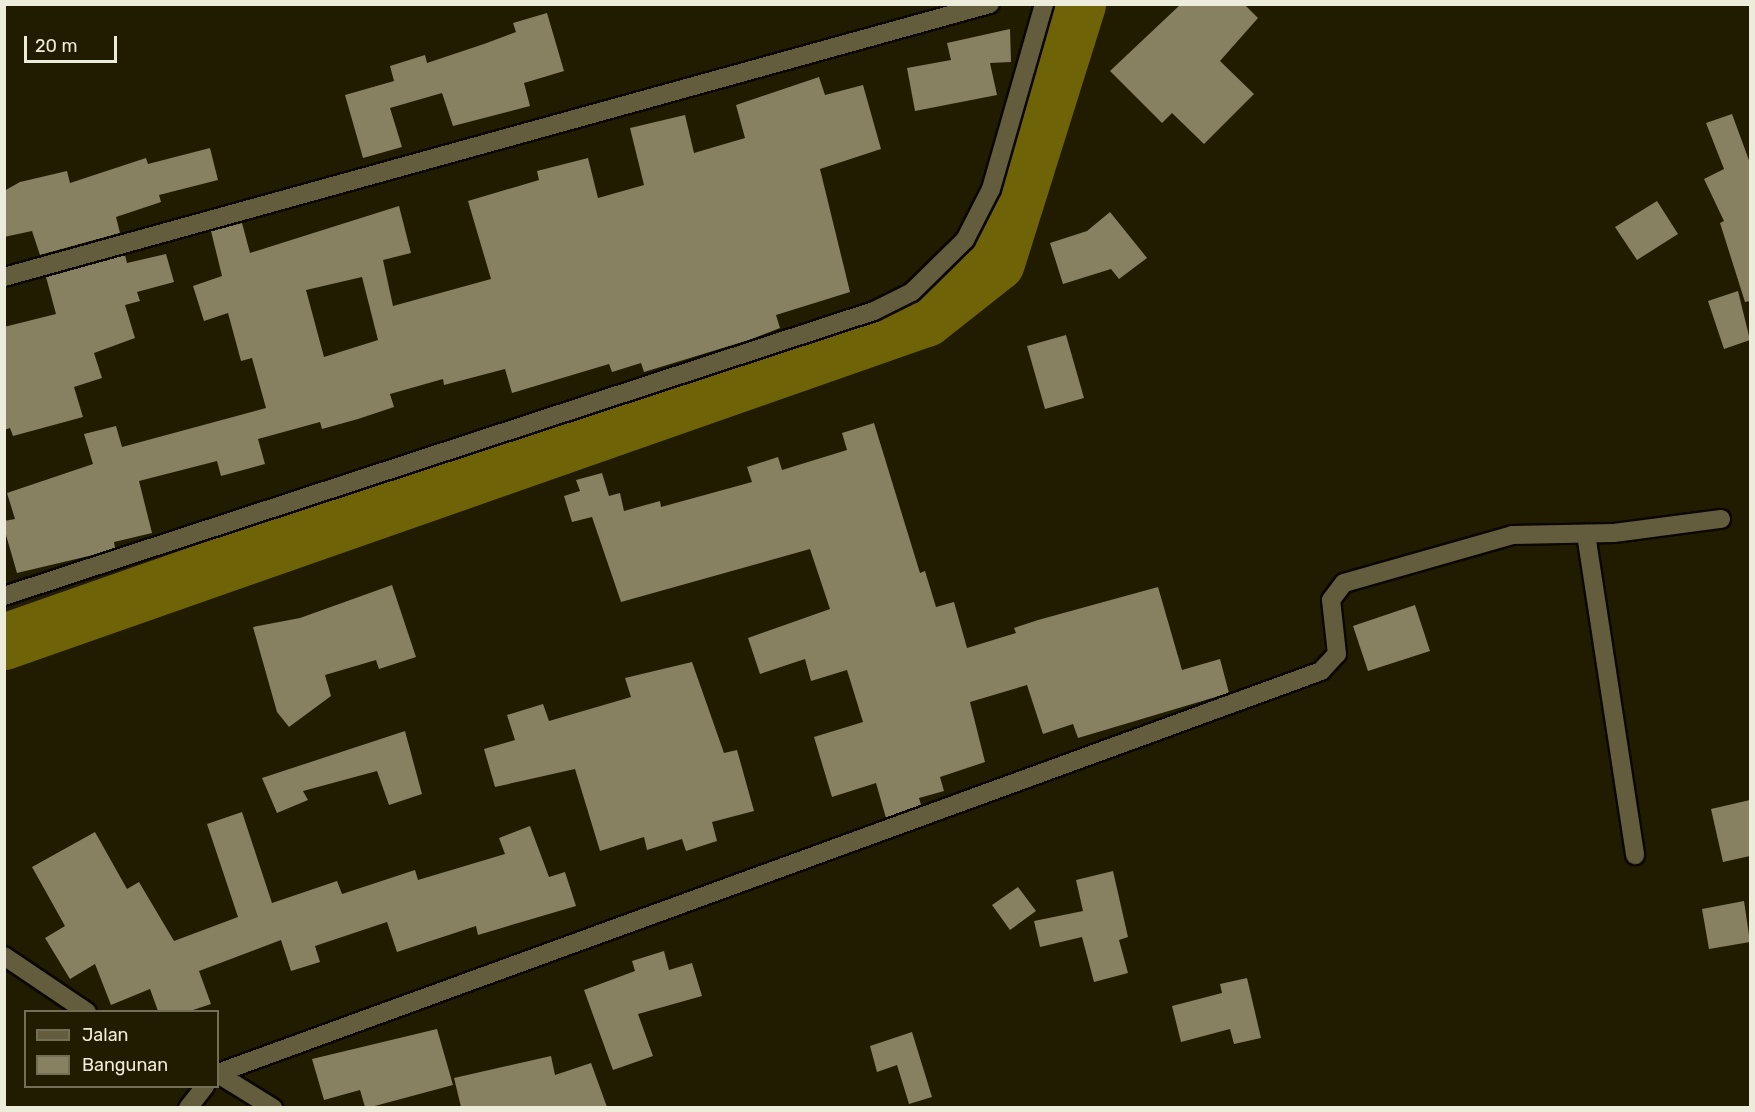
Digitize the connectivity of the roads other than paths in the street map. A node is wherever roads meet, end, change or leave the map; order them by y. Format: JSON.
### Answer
{"nodes":[{"id":1,"x":990,"y":4,"type":"edge"},
{"id":2,"x":1044,"y":4,"type":"edge"},
{"id":3,"x":4,"y":277,"type":"edge"},
{"id":4,"x":1721,"y":519,"type":"dead end"},
{"id":5,"x":1586,"y":534,"type":"junction"},
{"id":6,"x":4,"y":596,"type":"edge"},
{"id":7,"x":1635,"y":855,"type":"dead end"},
{"id":8,"x":4,"y":956,"type":"edge"},
{"id":9,"x":85,"y":1010,"type":"edge"},
{"id":10,"x":219,"y":1073,"type":"edge"},
{"id":11,"x":219,"y":1074,"type":"edge"},
{"id":12,"x":203,"y":1088,"type":"edge"},
{"id":13,"x":188,"y":1107,"type":"edge"},
{"id":14,"x":273,"y":1107,"type":"edge"}],
"edges":[{"from":1,"to":3,"type":"street"},
{"from":2,"to":6,"type":"street"},
{"from":4,"to":5,"type":"street"},
{"from":5,"to":7,"type":"street"},
{"from":5,"to":10,"type":"street"},
{"from":8,"to":9,"type":"street"},
{"from":11,"to":14,"type":"street"},
{"from":12,"to":13,"type":"street"}]}
